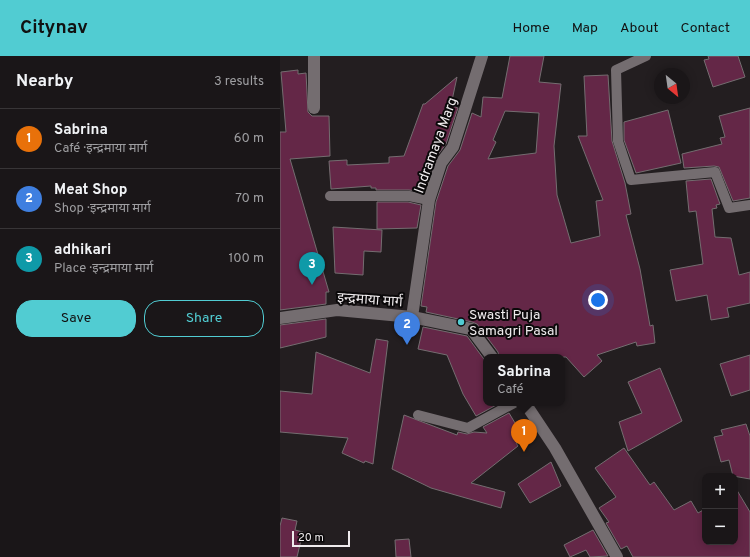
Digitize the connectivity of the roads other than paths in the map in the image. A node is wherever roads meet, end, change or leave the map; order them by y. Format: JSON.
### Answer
{"nodes":[{"id":1,"x":314,"y":56,"type":"edge"},
{"id":2,"x":482,"y":56,"type":"edge"},
{"id":3,"x":646,"y":56,"type":"edge"},
{"id":4,"x":314,"y":108,"type":"dead end"},
{"id":5,"x":330,"y":196,"type":"dead end"},
{"id":6,"x":429,"y":200,"type":"junction"},
{"id":7,"x":750,"y":204,"type":"edge"},
{"id":8,"x":412,"y":317,"type":"junction"},
{"id":9,"x":280,"y":318,"type":"edge"},
{"id":10,"x":490,"y":354,"type":"edge"},
{"id":11,"x":508,"y":406,"type":"edge"},
{"id":12,"x":527,"y":406,"type":"edge"},
{"id":13,"x":418,"y":415,"type":"dead end"},
{"id":14,"x":617,"y":557,"type":"edge"}],
"edges":[{"from":1,"to":4,"type":"street"},
{"from":2,"to":6,"type":"street","name":"Indramaya Marg"},
{"from":3,"to":7,"type":"lane"},
{"from":5,"to":6,"type":"lane"},
{"from":6,"to":8,"type":"street","name":"Indramaya Marg"},
{"from":8,"to":9,"type":"street","name":"इन्द्रमाया मार्ग"},
{"from":8,"to":10,"type":"street","name":"इन्द्रमाया मार्ग"},
{"from":11,"to":13,"type":"lane"},
{"from":12,"to":14,"type":"street"}]}
